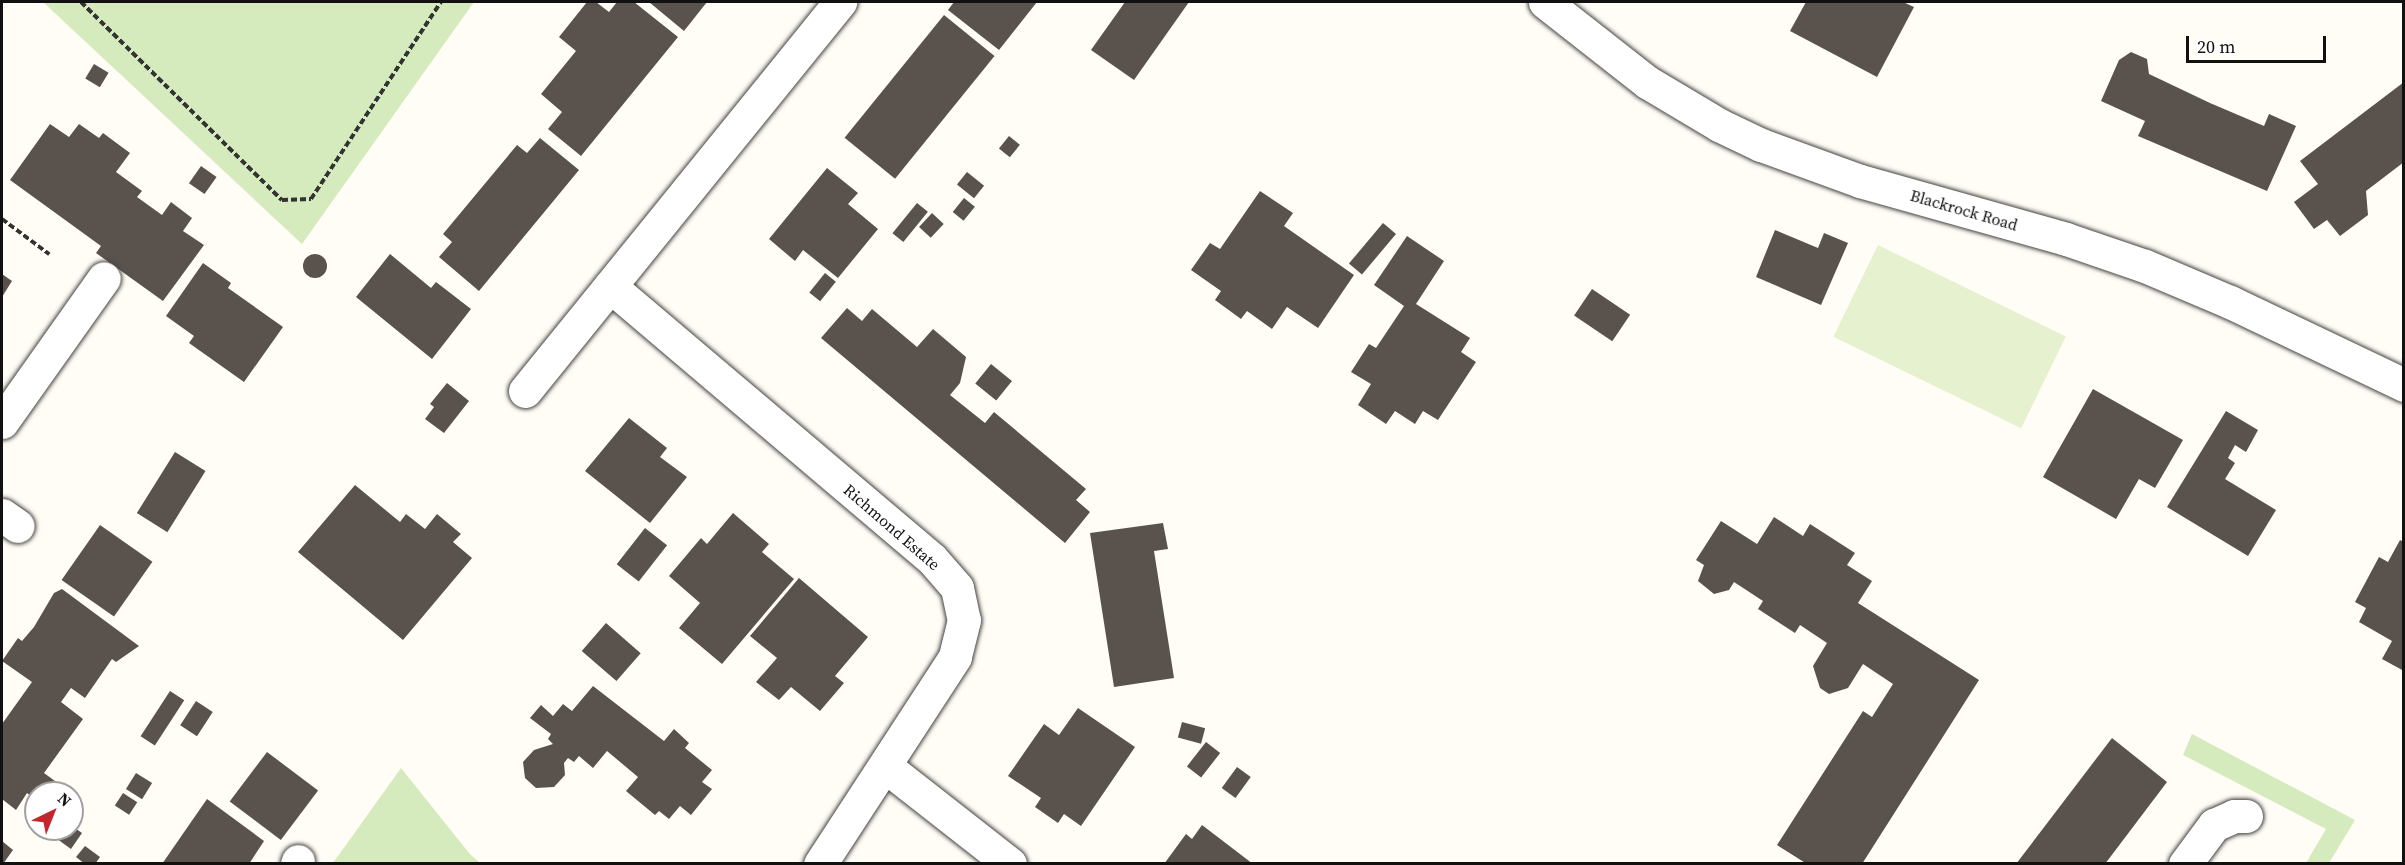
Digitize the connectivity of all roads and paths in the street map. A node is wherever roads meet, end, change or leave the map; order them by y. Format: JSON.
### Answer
{"nodes":[{"id":1,"x":81,"y":2,"type":"edge"},
{"id":2,"x":441,"y":2,"type":"edge"},
{"id":3,"x":840,"y":2,"type":"edge"},
{"id":4,"x":1545,"y":2,"type":"edge"},
{"id":5,"x":2,"y":219,"type":"edge"},
{"id":6,"x":49,"y":254,"type":"dead end"},
{"id":7,"x":104,"y":278,"type":"dead end"},
{"id":8,"x":610,"y":286,"type":"junction"},
{"id":9,"x":2403,"y":385,"type":"edge"},
{"id":10,"x":525,"y":391,"type":"dead end"},
{"id":11,"x":2,"y":422,"type":"edge"},
{"id":12,"x":885,"y":766,"type":"junction"},
{"id":13,"x":2246,"y":816,"type":"dead end"},
{"id":14,"x":819,"y":864,"type":"edge"},
{"id":15,"x":1010,"y":864,"type":"edge"},
{"id":16,"x":2185,"y":864,"type":"edge"}],
"edges":[{"from":1,"to":2,"type":"path"},
{"from":3,"to":8,"type":"street"},
{"from":4,"to":9,"type":"street","name":"Blackrock Road"},
{"from":5,"to":6,"type":"path"},
{"from":7,"to":11,"type":"street"},
{"from":8,"to":10,"type":"street"},
{"from":8,"to":12,"type":"street","name":"Richmond Estate"},
{"from":12,"to":14,"type":"street","name":"Richmond Estate"},
{"from":12,"to":15,"type":"street"},
{"from":13,"to":16,"type":"street"}]}
